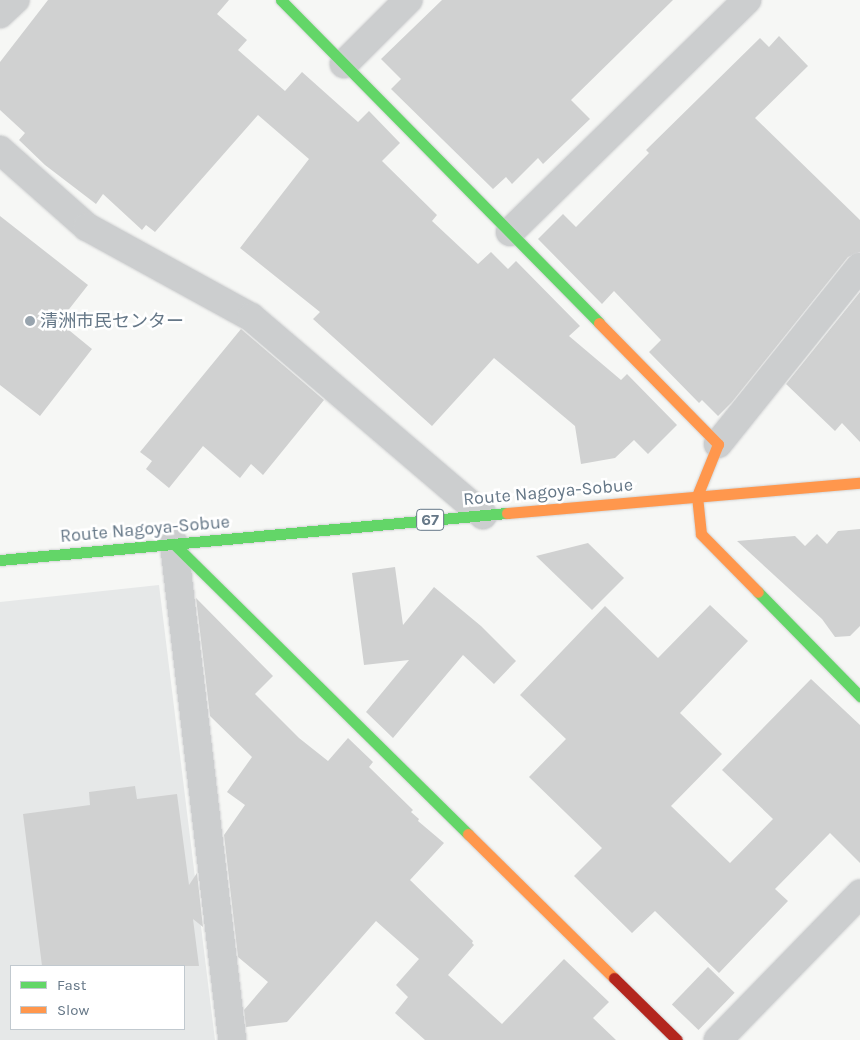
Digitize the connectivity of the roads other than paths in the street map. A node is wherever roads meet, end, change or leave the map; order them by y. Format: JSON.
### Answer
{"nodes":[{"id":1,"x":15,"y":0,"type":"edge"},
{"id":2,"x":281,"y":0,"type":"edge"},
{"id":3,"x":408,"y":0,"type":"edge"},
{"id":4,"x":747,"y":0,"type":"edge"},
{"id":5,"x":0,"y":14,"type":"edge"},
{"id":6,"x":344,"y":64,"type":"junction"},
{"id":7,"x":0,"y":150,"type":"edge"},
{"id":8,"x":510,"y":232,"type":"junction"},
{"id":9,"x":860,"y":267,"type":"edge"},
{"id":10,"x":718,"y":444,"type":"junction"},
{"id":11,"x":860,"y":482,"type":"edge"},
{"id":12,"x":697,"y":496,"type":"junction"},
{"id":13,"x":483,"y":514,"type":"junction"},
{"id":14,"x":174,"y":544,"type":"junction"},
{"id":15,"x":0,"y":560,"type":"edge"},
{"id":16,"x":860,"y":696,"type":"edge"},
{"id":17,"x":860,"y":894,"type":"edge"},
{"id":18,"x":232,"y":1040,"type":"edge"},
{"id":19,"x":677,"y":1040,"type":"edge"},
{"id":20,"x":718,"y":1040,"type":"edge"}],
"edges":[{"from":1,"to":5,"type":"street"},
{"from":2,"to":6,"type":"street"},
{"from":3,"to":6,"type":"street"},
{"from":4,"to":8,"type":"street"},
{"from":6,"to":8,"type":"street"},
{"from":7,"to":13,"type":"street"},
{"from":8,"to":10,"type":"street"},
{"from":9,"to":10,"type":"street"},
{"from":10,"to":12,"type":"street"},
{"from":11,"to":12,"type":"street","name":"Route Nagoya-Sobue","number":"67"},
{"from":12,"to":13,"type":"street","name":"Route Nagoya-Sobue","number":"67"},
{"from":12,"to":16,"type":"street"},
{"from":13,"to":14,"type":"street","name":"Route Nagoya-Sobue","number":"67"},
{"from":14,"to":15,"type":"street","name":"Route Nagoya-Sobue","number":"67"},
{"from":14,"to":18,"type":"street"},
{"from":14,"to":19,"type":"street"},
{"from":17,"to":20,"type":"street"}]}
